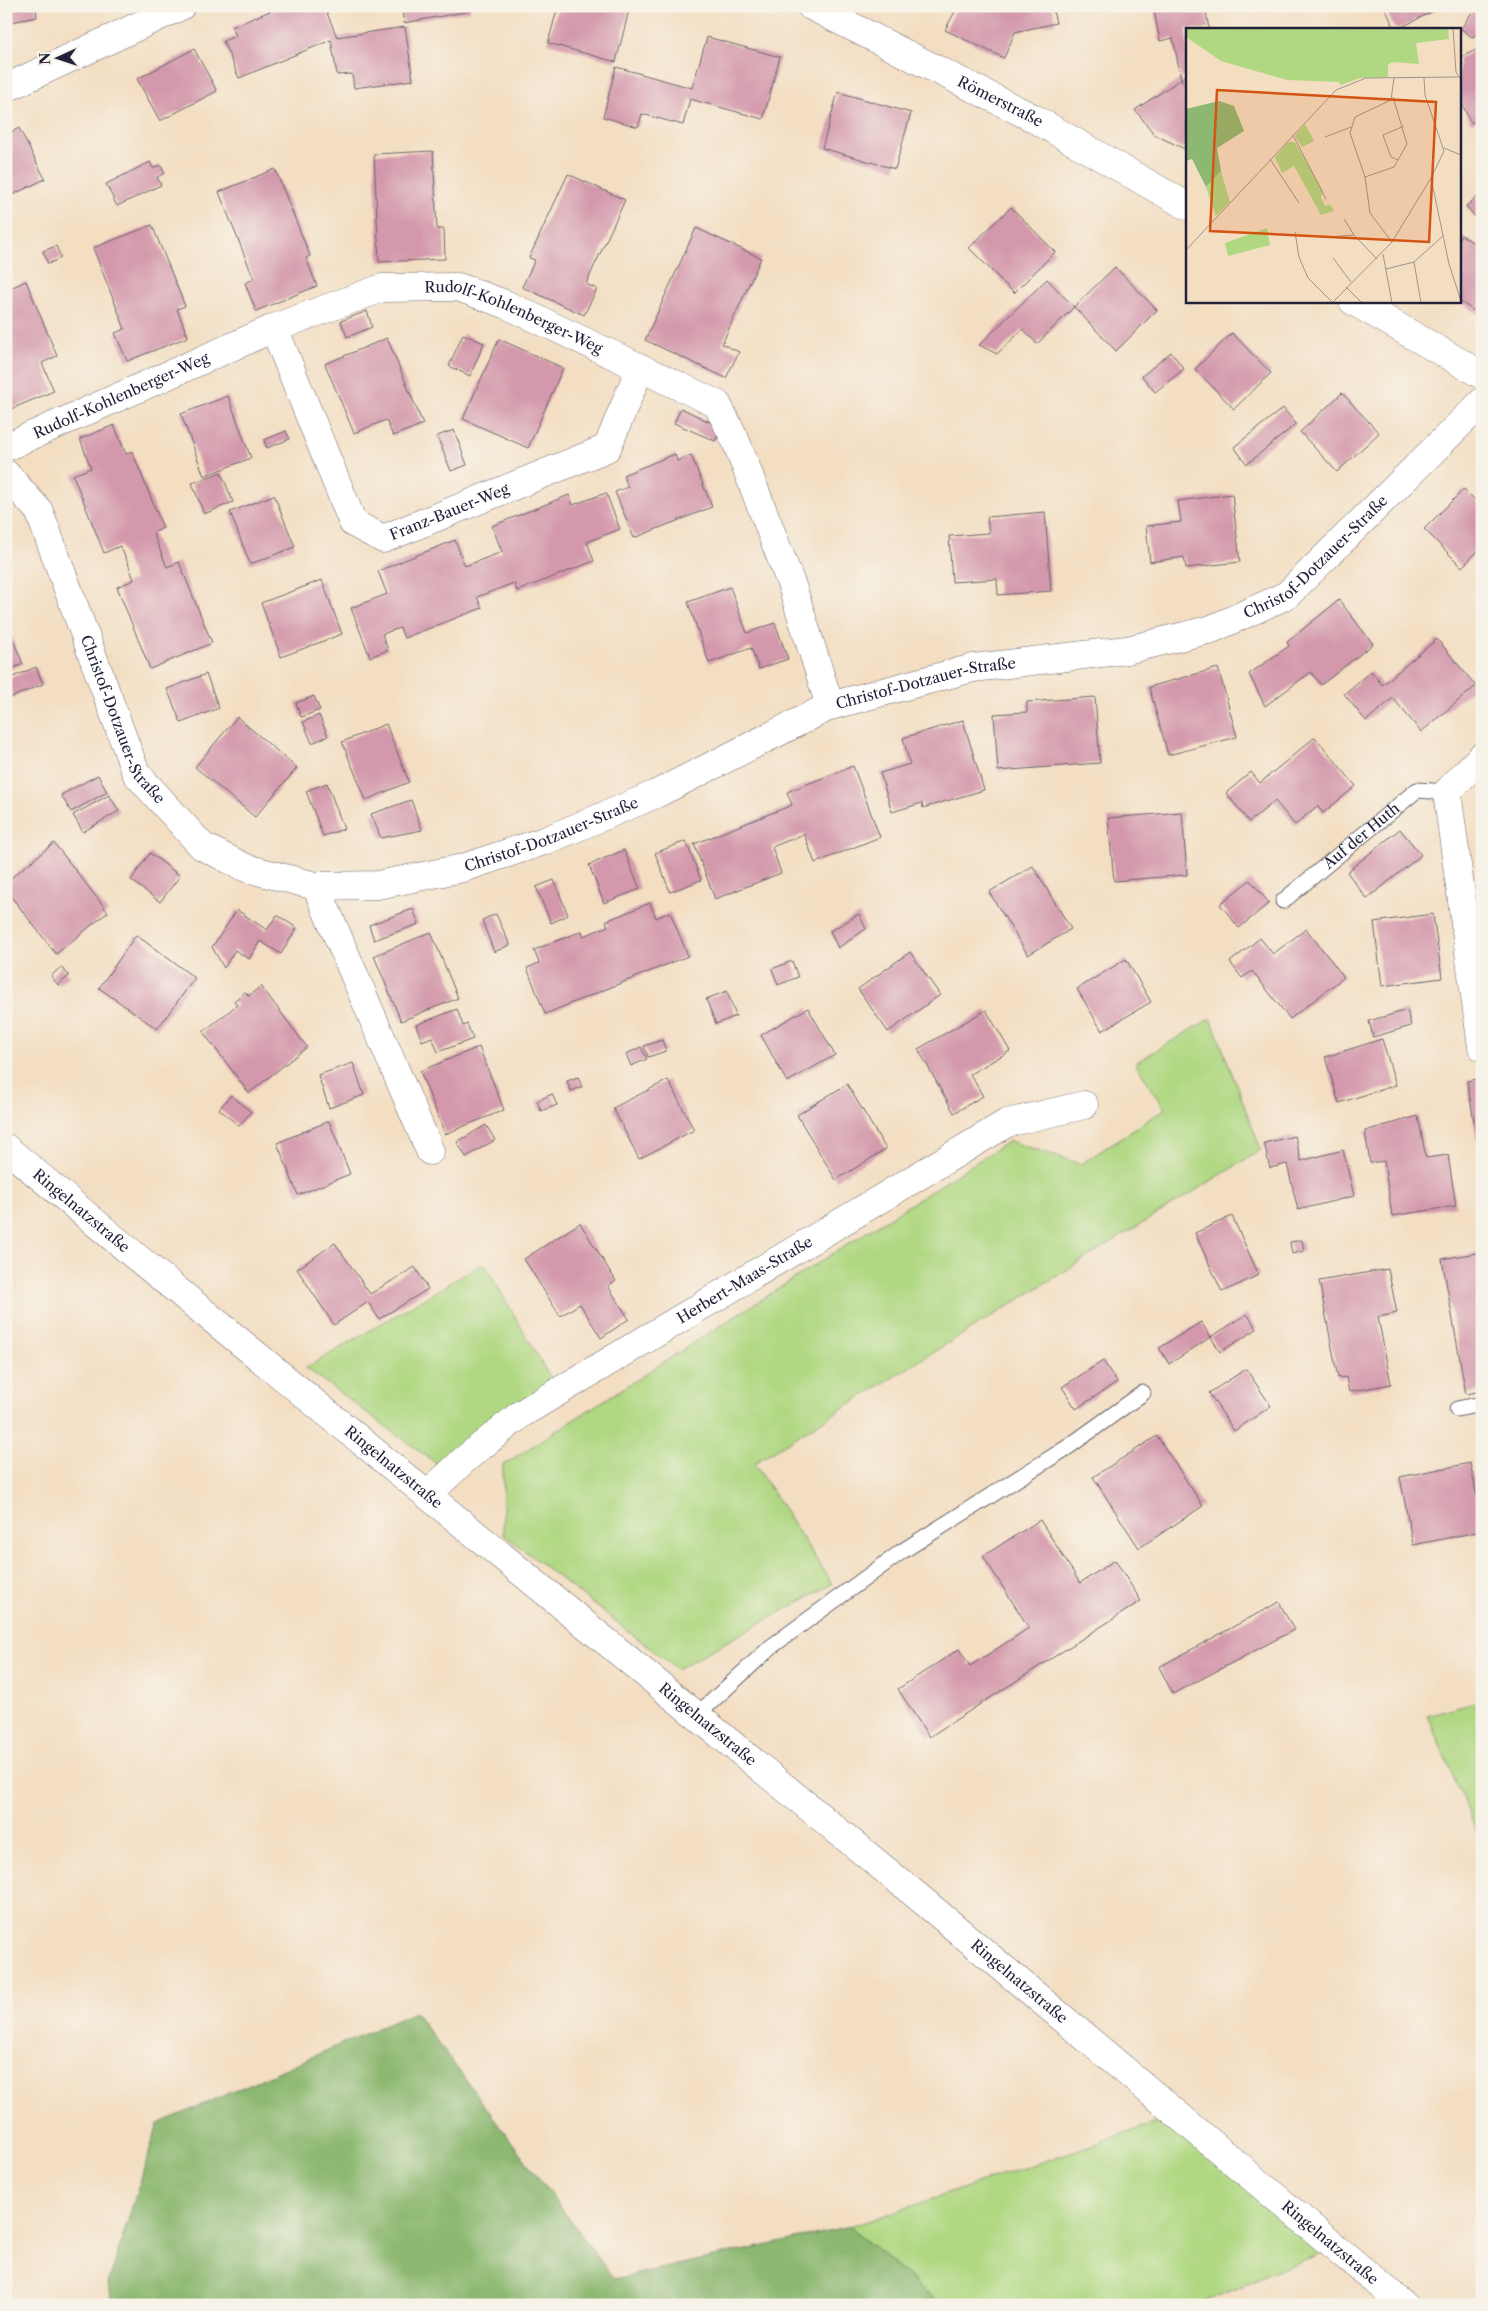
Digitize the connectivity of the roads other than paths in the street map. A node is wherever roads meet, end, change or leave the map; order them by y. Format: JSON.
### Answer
{"nodes":[{"id":1,"x":181,"y":6,"type":"edge"},
{"id":2,"x":811,"y":6,"type":"edge"},
{"id":3,"x":6,"y":88,"type":"edge"},
{"id":4,"x":1186,"y":205,"type":"edge"},
{"id":5,"x":1355,"y":302,"type":"edge"},
{"id":6,"x":274,"y":328,"type":"junction"},
{"id":7,"x":640,"y":368,"type":"junction"},
{"id":8,"x":1482,"y":375,"type":"edge"},
{"id":9,"x":1482,"y":402,"type":"edge"},
{"id":10,"x":6,"y":447,"type":"edge"},
{"id":11,"x":6,"y":474,"type":"edge"},
{"id":12,"x":830,"y":706,"type":"junction"},
{"id":13,"x":1482,"y":756,"type":"edge"},
{"id":14,"x":1447,"y":792,"type":"junction"},
{"id":15,"x":316,"y":886,"type":"junction"},
{"id":16,"x":1283,"y":901,"type":"dead end"},
{"id":17,"x":1482,"y":1047,"type":"edge"},
{"id":18,"x":1084,"y":1105,"type":"dead end"},
{"id":19,"x":6,"y":1148,"type":"edge"},
{"id":20,"x":430,"y":1151,"type":"dead end"},
{"id":21,"x":1143,"y":1393,"type":"dead end"},
{"id":22,"x":1482,"y":1404,"type":"edge"},
{"id":23,"x":1457,"y":1409,"type":"dead end"},
{"id":24,"x":427,"y":1496,"type":"junction"},
{"id":25,"x":698,"y":1715,"type":"junction"},
{"id":26,"x":1404,"y":2305,"type":"edge"}],
"edges":[{"from":1,"to":3,"type":"street"},
{"from":2,"to":4,"type":"street","name":"Römerstraße"},
{"from":5,"to":8,"type":"street"},
{"from":6,"to":7,"type":"street","name":"Rudolf-Kohlenberger-Weg"},
{"from":6,"to":7,"type":"street","name":"Franz-Bauer-Weg"},
{"from":6,"to":10,"type":"street","name":"Rudolf-Kohlenberger-Weg"},
{"from":7,"to":12,"type":"street","name":"Rudolf-Kohlenberger-Weg"},
{"from":9,"to":12,"type":"street","name":"Christof-Dotzauer-Straße"},
{"from":11,"to":15,"type":"street","name":"Christof-Dotzauer-Straße"},
{"from":12,"to":15,"type":"street","name":"Christof-Dotzauer-Straße"},
{"from":13,"to":14,"type":"street"},
{"from":14,"to":16,"type":"lane","name":"Auf der Huth"},
{"from":14,"to":17,"type":"street"},
{"from":15,"to":20,"type":"street"},
{"from":18,"to":24,"type":"street","name":"Herbert-Maas-Straße"},
{"from":19,"to":24,"type":"street","name":"Ringelnatzstraße"},
{"from":21,"to":25,"type":"lane"},
{"from":22,"to":23,"type":"lane"},
{"from":24,"to":25,"type":"street","name":"Ringelnatzstraße"},
{"from":25,"to":26,"type":"street","name":"Ringelnatzstraße"}]}
